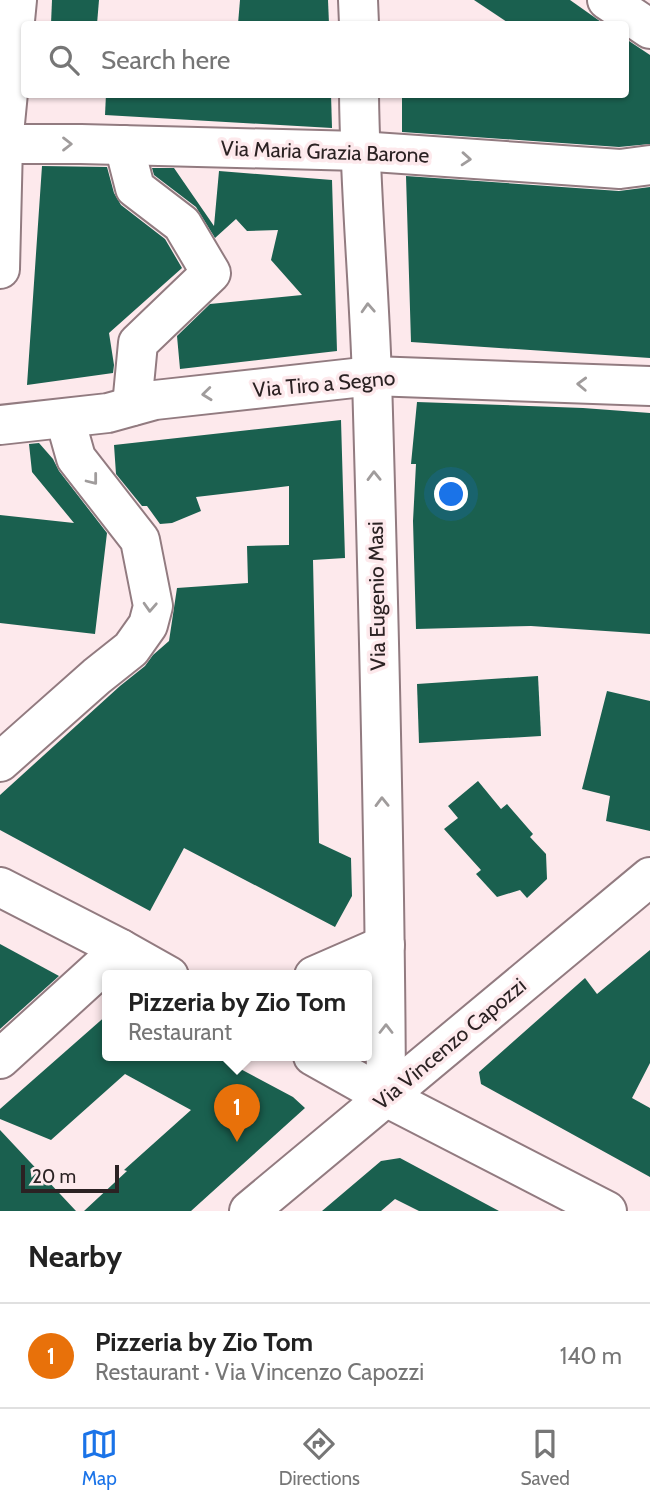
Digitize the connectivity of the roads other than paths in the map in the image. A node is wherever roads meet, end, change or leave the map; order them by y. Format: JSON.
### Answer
{"nodes":[{"id":1,"x":17,"y":0,"type":"edge"},
{"id":2,"x":358,"y":0,"type":"edge"},
{"id":3,"x":607,"y":0,"type":"edge"},
{"id":4,"x":359,"y":21,"type":"edge"},
{"id":5,"x":650,"y":29,"type":"edge"},
{"id":6,"x":359,"y":98,"type":"edge"},
{"id":7,"x":124,"y":145,"type":"junction"},
{"id":8,"x":2,"y":146,"type":"edge"},
{"id":9,"x":359,"y":151,"type":"junction"},
{"id":10,"x":650,"y":165,"type":"edge"},
{"id":11,"x":0,"y":269,"type":"edge"},
{"id":12,"x":372,"y":376,"type":"junction"},
{"id":13,"x":650,"y":386,"type":"edge"},
{"id":14,"x":132,"y":406,"type":"junction"},
{"id":15,"x":65,"y":419,"type":"junction"},
{"id":16,"x":0,"y":425,"type":"edge"},
{"id":17,"x":0,"y":762,"type":"edge"},
{"id":18,"x":650,"y":877,"type":"edge"},
{"id":19,"x":0,"y":887,"type":"edge"},
{"id":20,"x":386,"y":945,"type":"junction"},
{"id":21,"x":121,"y":949,"type":"junction"},
{"id":22,"x":158,"y":970,"type":"edge"},
{"id":23,"x":328,"y":970,"type":"edge"},
{"id":24,"x":0,"y":1059,"type":"edge"},
{"id":25,"x":322,"y":1061,"type":"edge"},
{"id":26,"x":386,"y":1097,"type":"junction"},
{"id":27,"x":249,"y":1211,"type":"edge"},
{"id":28,"x":607,"y":1211,"type":"edge"}],
"edges":[{"from":1,"to":8,"type":"street"},
{"from":2,"to":4,"type":"street"},
{"from":3,"to":5,"type":"street"},
{"from":6,"to":9,"type":"street","name":"Via Eugenio Masi"},
{"from":8,"to":7,"type":"street","name":"Via Maria Grazia Barone","one_way":true},
{"from":7,"to":9,"type":"street","name":"Via Maria Grazia Barone"},
{"from":7,"to":14,"type":"street"},
{"from":8,"to":11,"type":"street"},
{"from":9,"to":10,"type":"street","name":"Via Maria Grazia Barone","one_way":true},
{"from":12,"to":9,"type":"street","name":"Via Eugenio Masi","one_way":true},
{"from":13,"to":12,"type":"street","name":"Via Tiro a Segno","one_way":true},
{"from":12,"to":14,"type":"street","name":"Via Tiro a Segno","one_way":true},
{"from":20,"to":12,"type":"street","name":"Via Eugenio Masi","one_way":true},
{"from":14,"to":15,"type":"street","name":"Via Tiro a Segno"},
{"from":15,"to":16,"type":"street","name":"Via Tiro a Segno"},
{"from":15,"to":17,"type":"street","one_way":true},
{"from":18,"to":26,"type":"street","name":"Via Vincenzo Capozzi"},
{"from":19,"to":21,"type":"street"},
{"from":20,"to":23,"type":"street"},
{"from":26,"to":20,"type":"street","name":"Via Eugenio Masi","one_way":true},
{"from":21,"to":22,"type":"street"},
{"from":21,"to":24,"type":"street"},
{"from":25,"to":26,"type":"street"},
{"from":26,"to":27,"type":"street","name":"Via Vincenzo Capozzi"},
{"from":26,"to":28,"type":"street"}]}
